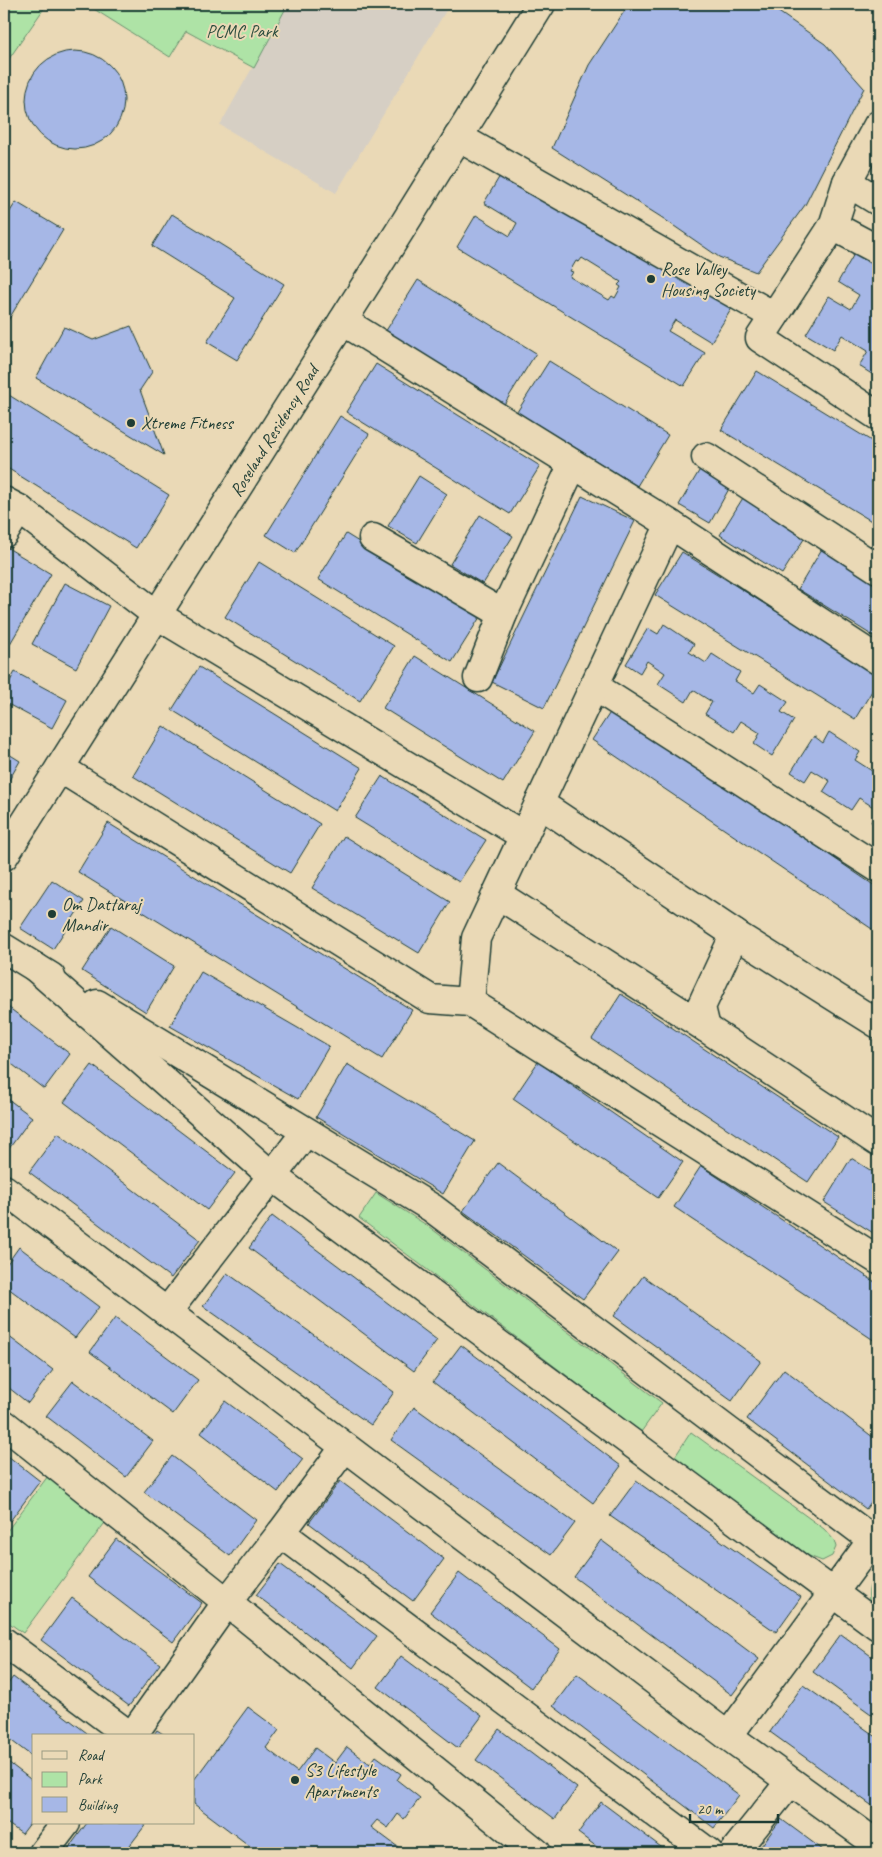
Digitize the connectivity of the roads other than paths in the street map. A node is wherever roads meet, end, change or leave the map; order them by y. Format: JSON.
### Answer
{"nodes":[{"id":1,"x":541,"y":4,"type":"edge"},
{"id":2,"x":878,"y":125,"type":"edge"},
{"id":3,"x":458,"y":137,"type":"junction"},
{"id":4,"x":847,"y":182,"type":"junction"},
{"id":5,"x":878,"y":201,"type":"edge"},
{"id":6,"x":833,"y":226,"type":"junction"},
{"id":7,"x":878,"y":250,"type":"edge"},
{"id":8,"x":774,"y":316,"type":"junction"},
{"id":9,"x":343,"y":321,"type":"junction"},
{"id":10,"x":878,"y":416,"type":"edge"},
{"id":11,"x":706,"y":457,"type":"dead end"},
{"id":12,"x":573,"y":464,"type":"junction"},
{"id":13,"x":11,"y":505,"type":"edge"},
{"id":14,"x":670,"y":524,"type":"junction"},
{"id":15,"x":4,"y":533,"type":"edge"},
{"id":16,"x":373,"y":538,"type":"dead end"},
{"id":17,"x":878,"y":569,"type":"edge"},
{"id":18,"x":503,"y":614,"type":"junction"},
{"id":19,"x":156,"y":615,"type":"junction"},
{"id":20,"x":878,"y":660,"type":"edge"},
{"id":21,"x":478,"y":678,"type":"dead end"},
{"id":22,"x":594,"y":686,"type":"junction"},
{"id":23,"x":60,"y":768,"type":"junction"},
{"id":24,"x":539,"y":803,"type":"junction"},
{"id":25,"x":524,"y":836,"type":"junction"},
{"id":26,"x":4,"y":856,"type":"edge"},
{"id":27,"x":878,"y":868,"type":"edge"},
{"id":28,"x":497,"y":894,"type":"junction"},
{"id":29,"x":735,"y":934,"type":"junction"},
{"id":30,"x":4,"y":948,"type":"edge"},
{"id":31,"x":35,"y":967,"type":"junction"},
{"id":32,"x":470,"y":1002,"type":"junction"},
{"id":33,"x":878,"y":1024,"type":"edge"},
{"id":34,"x":706,"y":1028,"type":"junction"},
{"id":35,"x":306,"y":1132,"type":"junction"},
{"id":36,"x":878,"y":1142,"type":"edge"},
{"id":37,"x":272,"y":1176,"type":"junction"},
{"id":38,"x":8,"y":1202,"type":"edge"},
{"id":39,"x":878,"y":1260,"type":"edge"},
{"id":40,"x":167,"y":1312,"type":"junction"},
{"id":41,"x":4,"y":1424,"type":"edge"},
{"id":42,"x":345,"y":1446,"type":"junction"},
{"id":43,"x":281,"y":1533,"type":"junction"},
{"id":44,"x":875,"y":1542,"type":"edge"},
{"id":45,"x":834,"y":1593,"type":"junction"},
{"id":46,"x":227,"y":1602,"type":"junction"},
{"id":47,"x":878,"y":1626,"type":"edge"},
{"id":48,"x":4,"y":1642,"type":"edge"},
{"id":49,"x":128,"y":1734,"type":"edge"},
{"id":50,"x":132,"y":1734,"type":"edge"},
{"id":51,"x":728,"y":1736,"type":"junction"},
{"id":52,"x":790,"y":1782,"type":"junction"},
{"id":53,"x":65,"y":1824,"type":"edge"},
{"id":54,"x":878,"y":1845,"type":"edge"},
{"id":55,"x":43,"y":1853,"type":"edge"},
{"id":56,"x":537,"y":1853,"type":"edge"},
{"id":57,"x":709,"y":1853,"type":"edge"},
{"id":58,"x":733,"y":1853,"type":"edge"}],
"edges":[{"from":1,"to":3,"type":"street","name":"Roseland Residency Road"},
{"from":2,"to":4,"type":"street"},
{"from":3,"to":8,"type":"street"},
{"from":3,"to":9,"type":"street","name":"Roseland Residency Road"},
{"from":4,"to":5,"type":"street"},
{"from":4,"to":6,"type":"street"},
{"from":6,"to":7,"type":"street"},
{"from":6,"to":8,"type":"street"},
{"from":8,"to":10,"type":"street"},
{"from":9,"to":12,"type":"street"},
{"from":9,"to":19,"type":"street","name":"Roseland Residency Road"},
{"from":11,"to":17,"type":"street"},
{"from":12,"to":14,"type":"street"},
{"from":12,"to":18,"type":"street"},
{"from":13,"to":15,"type":"street"},
{"from":13,"to":19,"type":"street"},
{"from":14,"to":20,"type":"street"},
{"from":14,"to":22,"type":"street"},
{"from":16,"to":18,"type":"street"},
{"from":18,"to":21,"type":"street"},
{"from":19,"to":23,"type":"street","name":"Roseland Residency Road"},
{"from":19,"to":25,"type":"street"},
{"from":22,"to":24,"type":"street"},
{"from":22,"to":27,"type":"street"},
{"from":23,"to":26,"type":"street","name":"Roseland Residency Road"},
{"from":23,"to":32,"type":"street"},
{"from":24,"to":25,"type":"street"},
{"from":24,"to":29,"type":"street"},
{"from":25,"to":28,"type":"street"},
{"from":28,"to":32,"type":"street"},
{"from":28,"to":34,"type":"street"},
{"from":29,"to":33,"type":"street"},
{"from":29,"to":34,"type":"street"},
{"from":30,"to":31,"type":"street"},
{"from":31,"to":35,"type":"street"},
{"from":31,"to":37,"type":"street"},
{"from":32,"to":39,"type":"street"},
{"from":34,"to":36,"type":"street"},
{"from":35,"to":37,"type":"street"},
{"from":35,"to":44,"type":"street"},
{"from":37,"to":40,"type":"street"},
{"from":37,"to":45,"type":"street"},
{"from":38,"to":40,"type":"street"},
{"from":40,"to":42,"type":"street"},
{"from":41,"to":46,"type":"street"},
{"from":42,"to":43,"type":"street"},
{"from":42,"to":51,"type":"street"},
{"from":43,"to":46,"type":"street"},
{"from":43,"to":57,"type":"street"},
{"from":44,"to":45,"type":"street"},
{"from":45,"to":47,"type":"street"},
{"from":45,"to":51,"type":"street"},
{"from":46,"to":50,"type":"street"},
{"from":46,"to":56,"type":"street"},
{"from":48,"to":49,"type":"street"},
{"from":51,"to":52,"type":"street"},
{"from":52,"to":54,"type":"street"},
{"from":52,"to":58,"type":"street"},
{"from":53,"to":55,"type":"street"}]}
